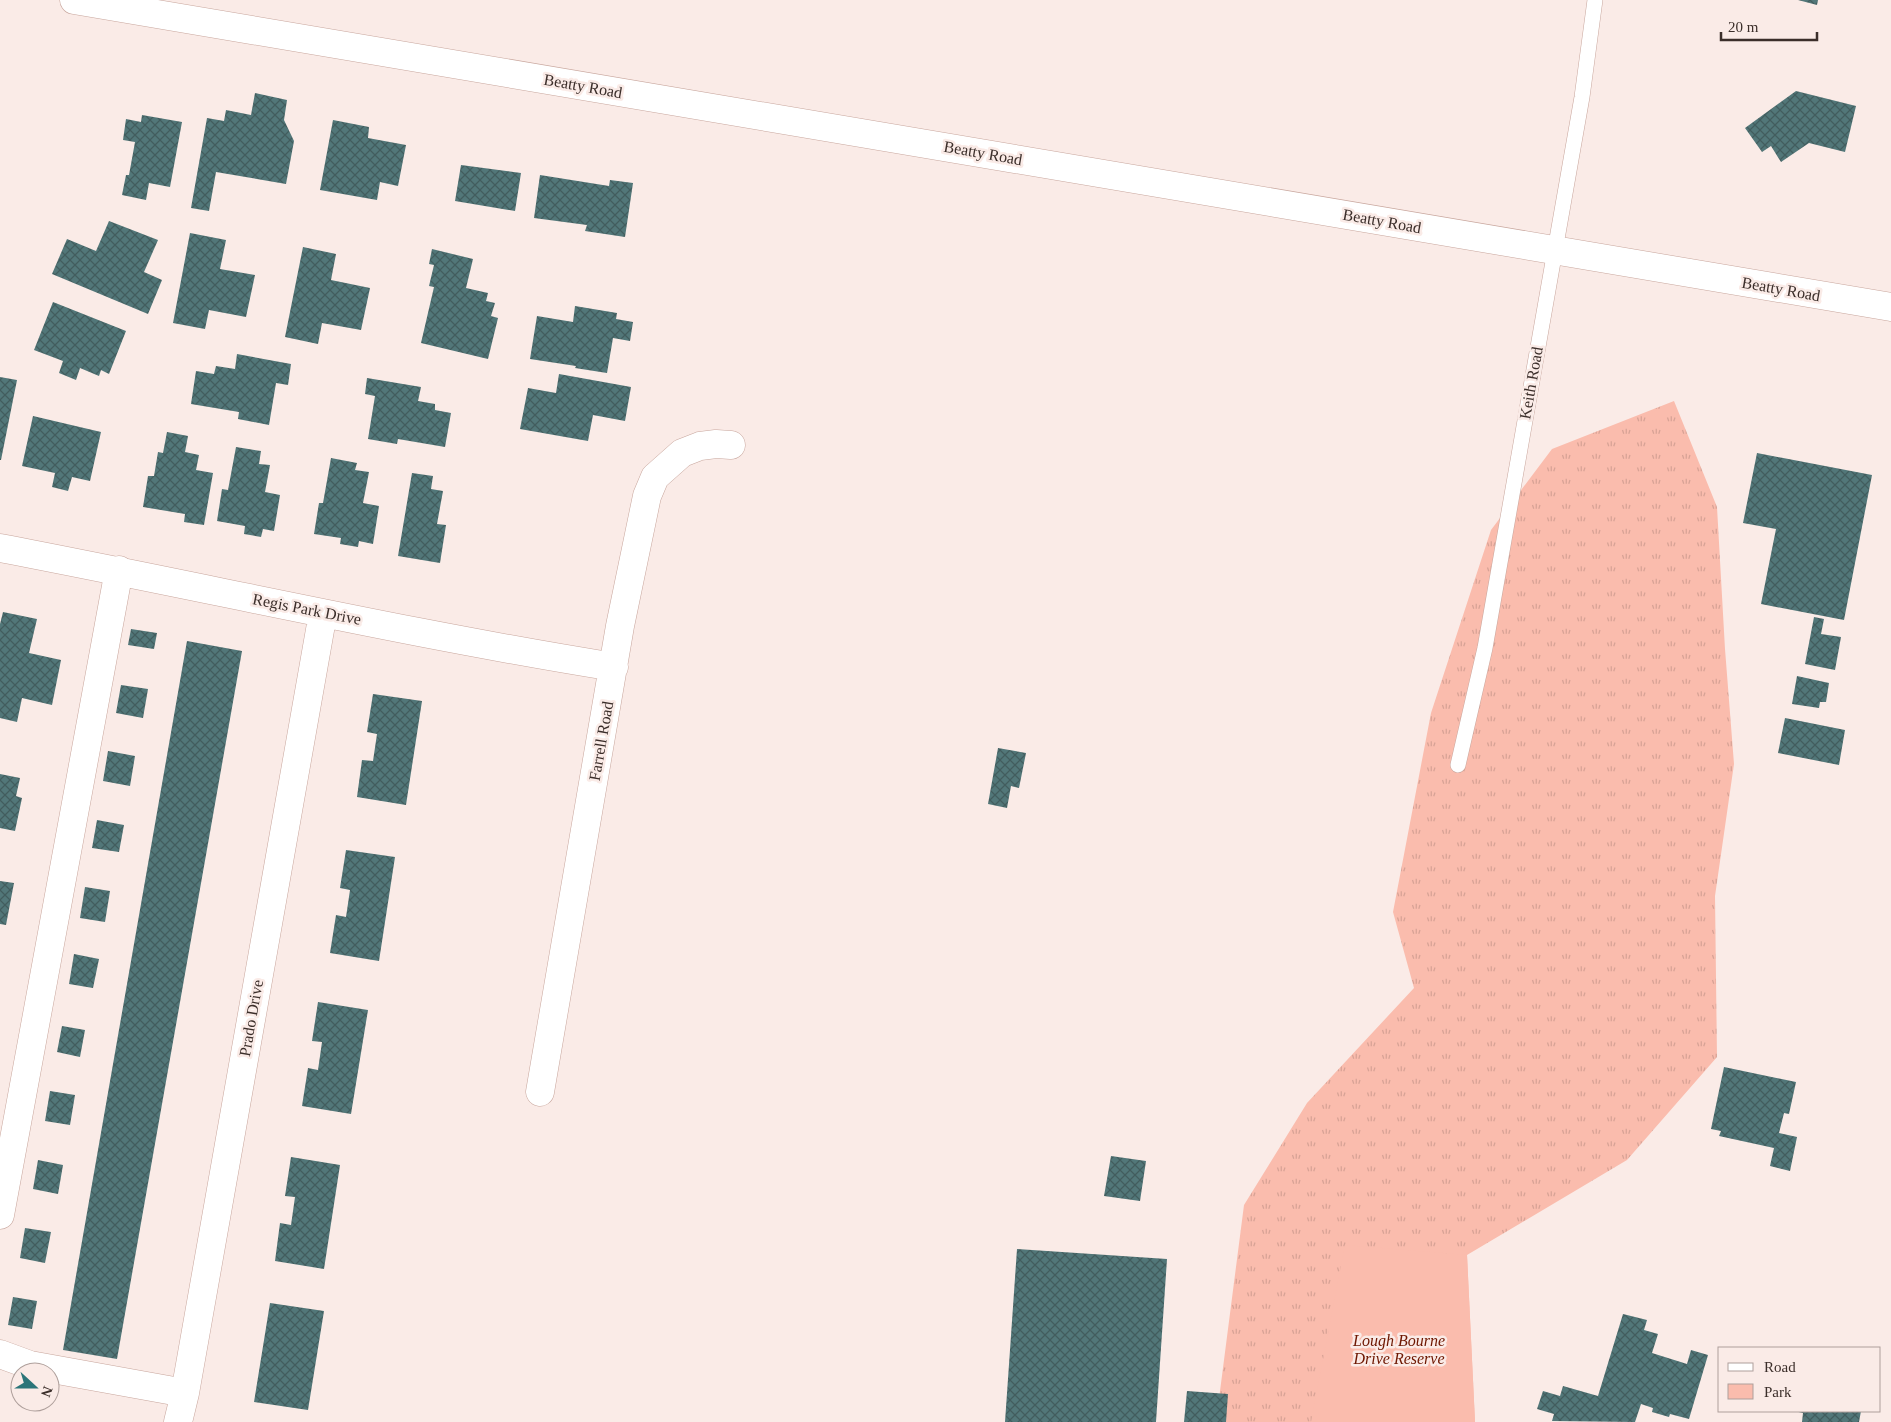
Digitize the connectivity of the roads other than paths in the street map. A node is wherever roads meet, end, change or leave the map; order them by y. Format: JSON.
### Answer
{"nodes":[{"id":1,"x":74,"y":0,"type":"edge"},
{"id":2,"x":1595,"y":0,"type":"edge"},
{"id":3,"x":1554,"y":250,"type":"junction"},
{"id":4,"x":1891,"y":307,"type":"edge"},
{"id":5,"x":731,"y":445,"type":"dead end"},
{"id":6,"x":0,"y":548,"type":"edge"},
{"id":7,"x":119,"y":570,"type":"junction"},
{"id":8,"x":323,"y":613,"type":"junction"},
{"id":9,"x":614,"y":667,"type":"junction"},
{"id":10,"x":1458,"y":765,"type":"dead end"},
{"id":11,"x":540,"y":1092,"type":"dead end"},
{"id":12,"x":0,"y":1215,"type":"edge"},
{"id":13,"x":0,"y":1354,"type":"edge"},
{"id":14,"x":185,"y":1393,"type":"junction"},
{"id":15,"x":178,"y":1422,"type":"edge"}],
"edges":[{"from":1,"to":3,"type":"street","name":"Beatty Road"},
{"from":2,"to":3,"type":"lane","name":"Keith Road"},
{"from":3,"to":4,"type":"street","name":"Beatty Road"},
{"from":3,"to":10,"type":"lane","name":"Keith Road"},
{"from":5,"to":9,"type":"street","name":"Farrell Road"},
{"from":6,"to":7,"type":"street","name":"Regis Park Drive"},
{"from":7,"to":8,"type":"street","name":"Regis Park Drive"},
{"from":7,"to":12,"type":"street"},
{"from":8,"to":9,"type":"street","name":"Regis Park Drive"},
{"from":8,"to":14,"type":"street","name":"Prado Drive"},
{"from":9,"to":11,"type":"street","name":"Farrell Road"},
{"from":13,"to":14,"type":"street"},
{"from":14,"to":15,"type":"street","name":"Prado Drive"}]}
